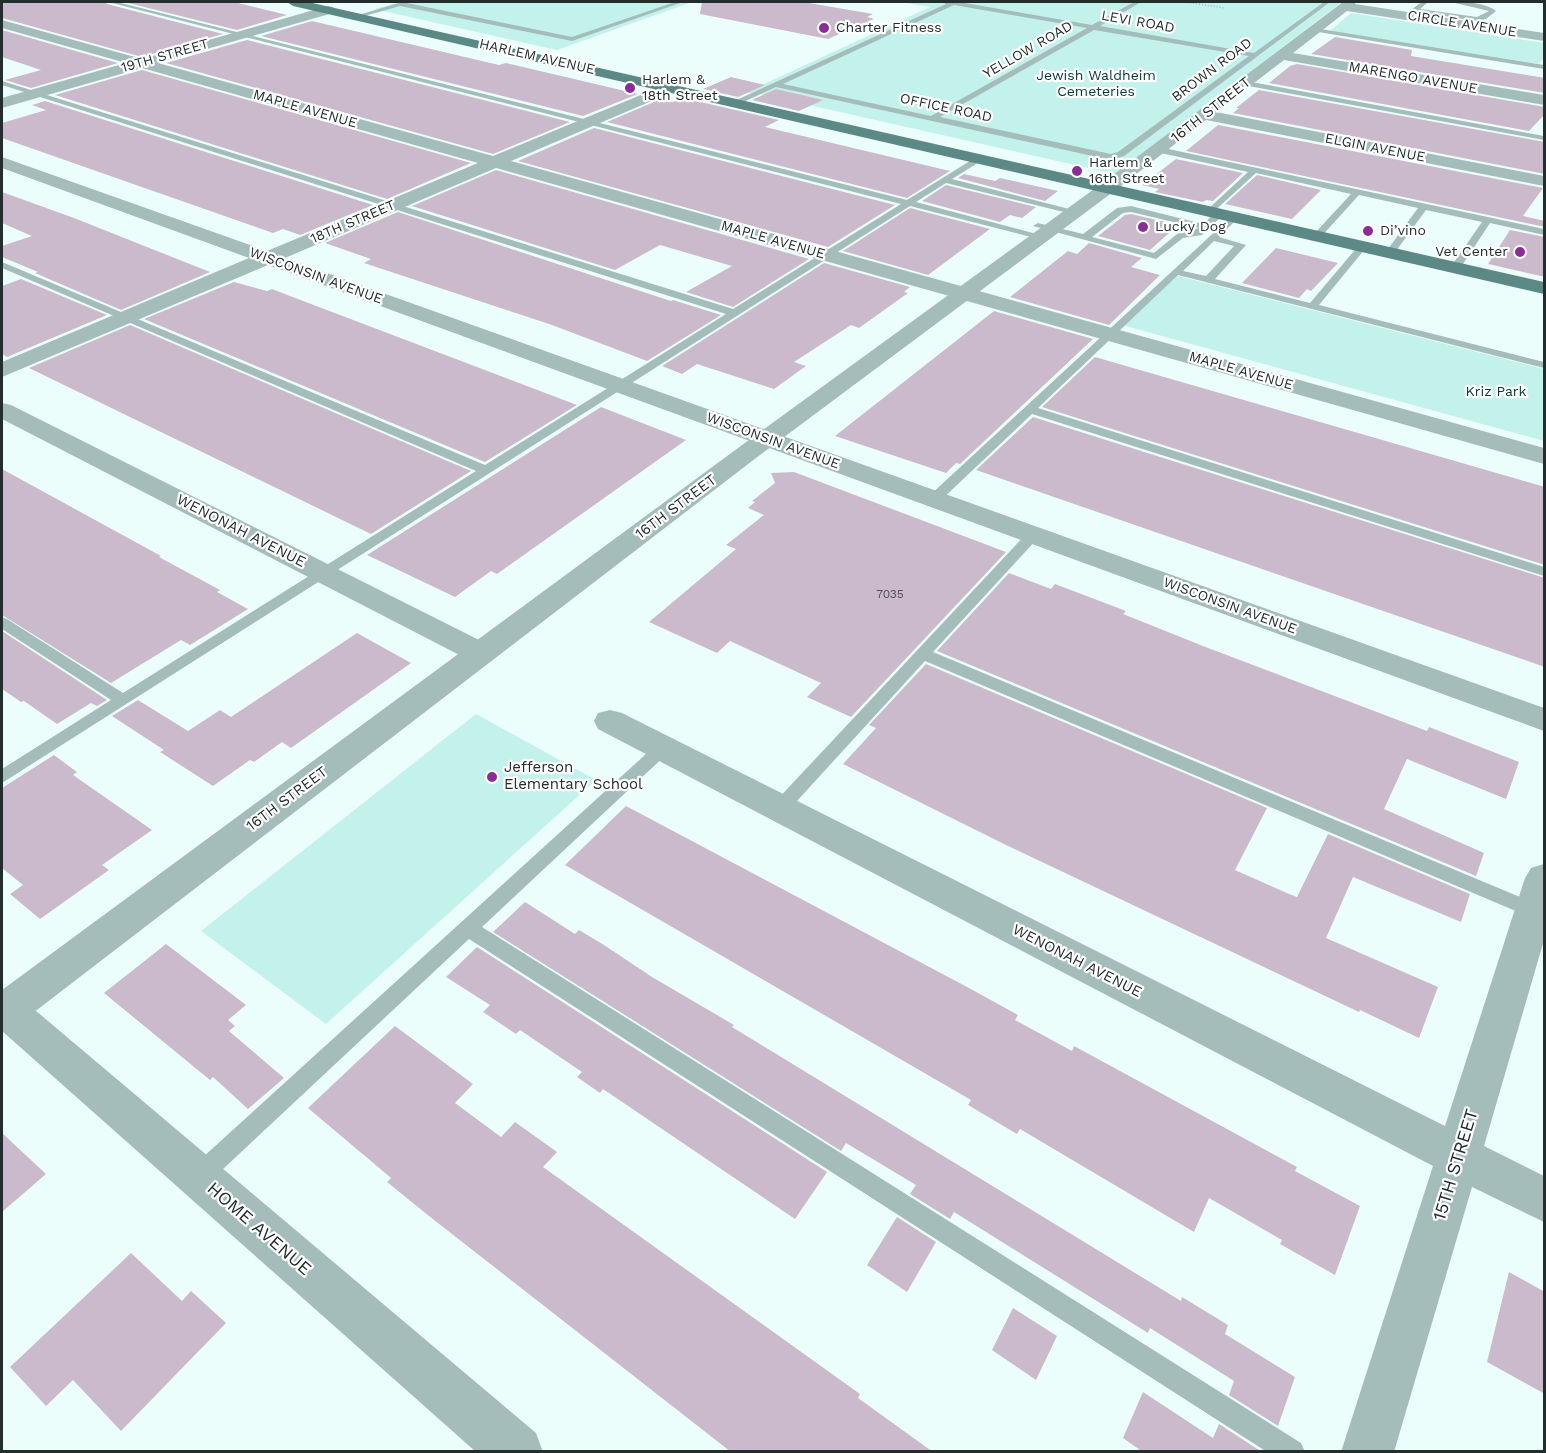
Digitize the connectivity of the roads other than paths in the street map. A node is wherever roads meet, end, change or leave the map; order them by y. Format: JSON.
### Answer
{"nodes":[{"id":1,"x":111,"y":2,"type":"edge"},
{"id":2,"x":293,"y":2,"type":"edge"},
{"id":3,"x":680,"y":2,"type":"edge"},
{"id":4,"x":951,"y":2,"type":"edge"},
{"id":5,"x":1138,"y":2,"type":"edge"},
{"id":6,"x":1327,"y":2,"type":"edge"},
{"id":7,"x":1425,"y":2,"type":"edge"},
{"id":8,"x":404,"y":3,"type":"edge"},
{"id":9,"x":1455,"y":3,"type":"edge"},
{"id":10,"x":1347,"y":4,"type":"edge"},
{"id":11,"x":328,"y":10,"type":"junction"},
{"id":12,"x":358,"y":16,"type":"junction"},
{"id":13,"x":1440,"y":17,"type":"junction"},
{"id":14,"x":2,"y":24,"type":"edge"},
{"id":15,"x":1093,"y":27,"type":"junction"},
{"id":16,"x":1314,"y":30,"type":"junction"},
{"id":17,"x":241,"y":34,"type":"junction"},
{"id":18,"x":1545,"y":37,"type":"edge"},
{"id":19,"x":1255,"y":55,"type":"junction"},
{"id":20,"x":1282,"y":55,"type":"junction"},
{"id":21,"x":141,"y":63,"type":"junction"},
{"id":22,"x":1545,"y":67,"type":"edge"},
{"id":23,"x":2,"y":83,"type":"edge"},
{"id":24,"x":1246,"y":83,"type":"junction"},
{"id":25,"x":774,"y":84,"type":"junction"},
{"id":26,"x":670,"y":88,"type":"junction"},
{"id":27,"x":35,"y":93,"type":"junction"},
{"id":28,"x":1545,"y":100,"type":"edge"},
{"id":29,"x":2,"y":103,"type":"edge"},
{"id":30,"x":735,"y":103,"type":"junction"},
{"id":31,"x":1204,"y":115,"type":"junction"},
{"id":32,"x":931,"y":119,"type":"junction"},
{"id":33,"x":588,"y":123,"type":"junction"},
{"id":34,"x":1545,"y":138,"type":"edge"},
{"id":35,"x":1159,"y":150,"type":"junction"},
{"id":36,"x":1111,"y":157,"type":"joint"},
{"id":37,"x":978,"y":159,"type":"junction"},
{"id":38,"x":2,"y":162,"type":"edge"},
{"id":39,"x":495,"y":162,"type":"junction"},
{"id":40,"x":1255,"y":170,"type":"junction"},
{"id":41,"x":945,"y":180,"type":"junction"},
{"id":42,"x":1545,"y":181,"type":"edge"},
{"id":43,"x":1107,"y":188,"type":"junction"},
{"id":44,"x":1357,"y":192,"type":"junction"},
{"id":45,"x":919,"y":196,"type":"junction"},
{"id":46,"x":907,"y":204,"type":"junction"},
{"id":47,"x":392,"y":206,"type":"junction"},
{"id":48,"x":1424,"y":206,"type":"junction"},
{"id":49,"x":1076,"y":212,"type":"junction"},
{"id":50,"x":1217,"y":217,"type":"junction"},
{"id":51,"x":1488,"y":220,"type":"junction"},
{"id":52,"x":1545,"y":232,"type":"edge"},
{"id":53,"x":1047,"y":233,"type":"junction"},
{"id":54,"x":1317,"y":236,"type":"junction"},
{"id":55,"x":1084,"y":238,"type":"junction"},
{"id":56,"x":1212,"y":238,"type":"junction"},
{"id":57,"x":1362,"y":247,"type":"junction"},
{"id":58,"x":1390,"y":253,"type":"junction"},
{"id":59,"x":827,"y":255,"type":"junction"},
{"id":60,"x":268,"y":258,"type":"junction"},
{"id":61,"x":1172,"y":262,"type":"junction"},
{"id":62,"x":2,"y":265,"type":"edge"},
{"id":63,"x":1455,"y":268,"type":"junction"},
{"id":64,"x":1208,"y":280,"type":"junction"},
{"id":65,"x":1545,"y":288,"type":"edge"},
{"id":66,"x":964,"y":293,"type":"junction"},
{"id":67,"x":1312,"y":307,"type":"junction"},
{"id":68,"x":734,"y":313,"type":"junction"},
{"id":69,"x":127,"y":318,"type":"junction"},
{"id":70,"x":1110,"y":334,"type":"junction"},
{"id":71,"x":1545,"y":366,"type":"edge"},
{"id":72,"x":2,"y":370,"type":"edge"},
{"id":73,"x":620,"y":386,"type":"junction"},
{"id":74,"x":1030,"y":409,"type":"junction"},
{"id":75,"x":2,"y":410,"type":"edge"},
{"id":76,"x":767,"y":439,"type":"junction"},
{"id":77,"x":1545,"y":456,"type":"edge"},
{"id":78,"x":486,"y":470,"type":"junction"},
{"id":79,"x":934,"y":499,"type":"junction"},
{"id":80,"x":1033,"y":535,"type":"junction"},
{"id":81,"x":1545,"y":572,"type":"edge"},
{"id":82,"x":323,"y":573,"type":"junction"},
{"id":83,"x":2,"y":622,"type":"edge"},
{"id":84,"x":480,"y":653,"type":"junction"},
{"id":85,"x":923,"y":654,"type":"junction"},
{"id":86,"x":123,"y":700,"type":"junction"},
{"id":87,"x":1545,"y":720,"type":"edge"},
{"id":88,"x":610,"y":722,"type":"dead end"},
{"id":89,"x":663,"y":748,"type":"junction"},
{"id":90,"x":2,"y":777,"type":"edge"},
{"id":91,"x":780,"y":808,"type":"junction"},
{"id":92,"x":1541,"y":902,"type":"edge"},
{"id":93,"x":468,"y":928,"type":"junction"},
{"id":94,"x":3,"y":1009,"type":"edge"},
{"id":95,"x":1459,"y":1155,"type":"junction"},
{"id":96,"x":199,"y":1176,"type":"junction"},
{"id":97,"x":1545,"y":1200,"type":"edge"},
{"id":98,"x":517,"y":1452,"type":"edge"},
{"id":99,"x":1292,"y":1452,"type":"edge"},
{"id":100,"x":1367,"y":1452,"type":"edge"}],
"edges":[{"from":1,"to":17,"type":"lane"},
{"from":2,"to":11,"type":"main road","name":"HARLEM AVENUE"},
{"from":3,"to":8,"type":"lane"},
{"from":4,"to":15,"type":"lane","name":"LEVI ROAD"},
{"from":4,"to":25,"type":"lane"},
{"from":5,"to":15,"type":"lane","name":"YELLOW ROAD"},
{"from":6,"to":19,"type":"lane","name":"BROWN ROAD"},
{"from":7,"to":13,"type":"lane"},
{"from":8,"to":12,"type":"lane"},
{"from":9,"to":13,"type":"lane"},
{"from":9,"to":13,"type":"lane"},
{"from":10,"to":13,"type":"street","name":"CIRCLE AVENUE"},
{"from":10,"to":16,"type":"street","name":"16TH STREET"},
{"from":11,"to":12,"type":"main road","name":"HARLEM AVENUE"},
{"from":11,"to":17,"type":"street","name":"19TH STREET"},
{"from":12,"to":26,"type":"main road","name":"HARLEM AVENUE"},
{"from":13,"to":18,"type":"street","name":"CIRCLE AVENUE"},
{"from":14,"to":21,"type":"street","name":"MAPLE AVENUE"},
{"from":15,"to":19,"type":"lane","name":"LEVI ROAD"},
{"from":15,"to":32,"type":"lane","name":"YELLOW ROAD"},
{"from":16,"to":20,"type":"street","name":"16TH STREET"},
{"from":16,"to":22,"type":"lane"},
{"from":17,"to":21,"type":"street","name":"19TH STREET"},
{"from":17,"to":33,"type":"lane"},
{"from":19,"to":36,"type":"lane","name":"BROWN ROAD"},
{"from":20,"to":24,"type":"street","name":"16TH STREET"},
{"from":20,"to":28,"type":"street","name":"MARENGO AVENUE"},
{"from":21,"to":27,"type":"street","name":"19TH STREET"},
{"from":21,"to":39,"type":"street","name":"MAPLE AVENUE"},
{"from":23,"to":27,"type":"lane"},
{"from":24,"to":31,"type":"street","name":"16TH STREET"},
{"from":24,"to":34,"type":"lane"},
{"from":25,"to":30,"type":"lane"},
{"from":25,"to":32,"type":"lane","name":"OFFICE ROAD"},
{"from":26,"to":30,"type":"main road","name":"HARLEM AVENUE"},
{"from":26,"to":33,"type":"street","name":"18TH STREET"},
{"from":27,"to":29,"type":"street","name":"19TH STREET"},
{"from":27,"to":47,"type":"lane"},
{"from":30,"to":37,"type":"main road","name":"HARLEM AVENUE"},
{"from":31,"to":35,"type":"street","name":"16TH STREET"},
{"from":31,"to":42,"type":"street","name":"ELGIN AVENUE"},
{"from":32,"to":36,"type":"lane","name":"OFFICE ROAD"},
{"from":33,"to":39,"type":"street","name":"18TH STREET"},
{"from":33,"to":46,"type":"lane"},
{"from":35,"to":40,"type":"lane"},
{"from":35,"to":43,"type":"street","name":"16TH STREET"},
{"from":37,"to":41,"type":"lane"},
{"from":37,"to":43,"type":"main road","name":"HARLEM AVENUE"},
{"from":38,"to":60,"type":"street","name":"WISCONSIN AVENUE"},
{"from":39,"to":47,"type":"street","name":"18TH STREET"},
{"from":39,"to":59,"type":"street","name":"MAPLE AVENUE"},
{"from":40,"to":44,"type":"lane"},
{"from":40,"to":50,"type":"lane"},
{"from":41,"to":45,"type":"lane"},
{"from":41,"to":49,"type":"lane"},
{"from":43,"to":49,"type":"street","name":"16TH STREET"},
{"from":43,"to":50,"type":"main road","name":"HARLEM AVENUE"},
{"from":44,"to":48,"type":"lane"},
{"from":44,"to":54,"type":"lane"},
{"from":45,"to":46,"type":"lane"},
{"from":45,"to":53,"type":"lane"},
{"from":46,"to":53,"type":"lane"},
{"from":46,"to":59,"type":"lane"},
{"from":47,"to":60,"type":"street","name":"18TH STREET"},
{"from":47,"to":68,"type":"lane"},
{"from":48,"to":51,"type":"lane"},
{"from":48,"to":58,"type":"lane"},
{"from":49,"to":53,"type":"street","name":"16TH STREET"},
{"from":50,"to":54,"type":"main road","name":"HARLEM AVENUE"},
{"from":50,"to":55,"type":"lane"},
{"from":50,"to":56,"type":"lane"},
{"from":50,"to":61,"type":"lane"},
{"from":51,"to":52,"type":"lane"},
{"from":51,"to":63,"type":"lane"},
{"from":53,"to":55,"type":"lane"},
{"from":53,"to":66,"type":"street","name":"16TH STREET"},
{"from":54,"to":57,"type":"main road","name":"HARLEM AVENUE"},
{"from":55,"to":61,"type":"lane"},
{"from":56,"to":61,"type":"lane"},
{"from":56,"to":64,"type":"lane"},
{"from":57,"to":58,"type":"main road","name":"HARLEM AVENUE"},
{"from":57,"to":67,"type":"lane"},
{"from":58,"to":63,"type":"main road","name":"HARLEM AVENUE"},
{"from":59,"to":66,"type":"street","name":"MAPLE AVENUE"},
{"from":59,"to":68,"type":"lane"},
{"from":60,"to":69,"type":"street","name":"18TH STREET"},
{"from":60,"to":73,"type":"street","name":"WISCONSIN AVENUE"},
{"from":61,"to":64,"type":"lane"},
{"from":61,"to":70,"type":"lane"},
{"from":62,"to":69,"type":"lane"},
{"from":63,"to":65,"type":"main road","name":"HARLEM AVENUE"},
{"from":64,"to":67,"type":"lane"},
{"from":66,"to":70,"type":"street","name":"MAPLE AVENUE"},
{"from":66,"to":76,"type":"street","name":"16TH STREET"},
{"from":67,"to":71,"type":"lane"},
{"from":68,"to":73,"type":"lane"},
{"from":69,"to":72,"type":"street","name":"18TH STREET"},
{"from":69,"to":78,"type":"lane"},
{"from":70,"to":74,"type":"lane"},
{"from":70,"to":77,"type":"street","name":"MAPLE AVENUE"},
{"from":73,"to":76,"type":"street","name":"WISCONSIN AVENUE"},
{"from":73,"to":78,"type":"lane"},
{"from":74,"to":79,"type":"lane"},
{"from":74,"to":81,"type":"lane"},
{"from":75,"to":82,"type":"street","name":"WENONAH AVENUE"},
{"from":76,"to":79,"type":"street","name":"WISCONSIN AVENUE"},
{"from":76,"to":84,"type":"street","name":"16TH STREET"},
{"from":78,"to":82,"type":"lane"},
{"from":79,"to":80,"type":"street","name":"WISCONSIN AVENUE"},
{"from":80,"to":85,"type":"lane"},
{"from":80,"to":87,"type":"street","name":"WISCONSIN AVENUE"},
{"from":82,"to":84,"type":"street","name":"WENONAH AVENUE"},
{"from":82,"to":86,"type":"lane"},
{"from":83,"to":86,"type":"lane"},
{"from":84,"to":94,"type":"street","name":"16TH STREET"},
{"from":85,"to":91,"type":"lane"},
{"from":85,"to":92,"type":"lane"},
{"from":86,"to":90,"type":"lane"},
{"from":88,"to":89,"type":"street","name":"WENONAH AVENUE"},
{"from":89,"to":91,"type":"street","name":"WENONAH AVENUE"},
{"from":89,"to":93,"type":"lane"},
{"from":91,"to":95,"type":"street","name":"WENONAH AVENUE"},
{"from":92,"to":95,"type":"street","name":"15TH STREET"},
{"from":93,"to":96,"type":"lane"},
{"from":93,"to":99,"type":"lane"},
{"from":94,"to":96,"type":"street","name":"HOME AVENUE"},
{"from":95,"to":97,"type":"street","name":"WENONAH AVENUE"},
{"from":95,"to":100,"type":"street","name":"15TH STREET"},
{"from":96,"to":98,"type":"street","name":"HOME AVENUE"}]}
